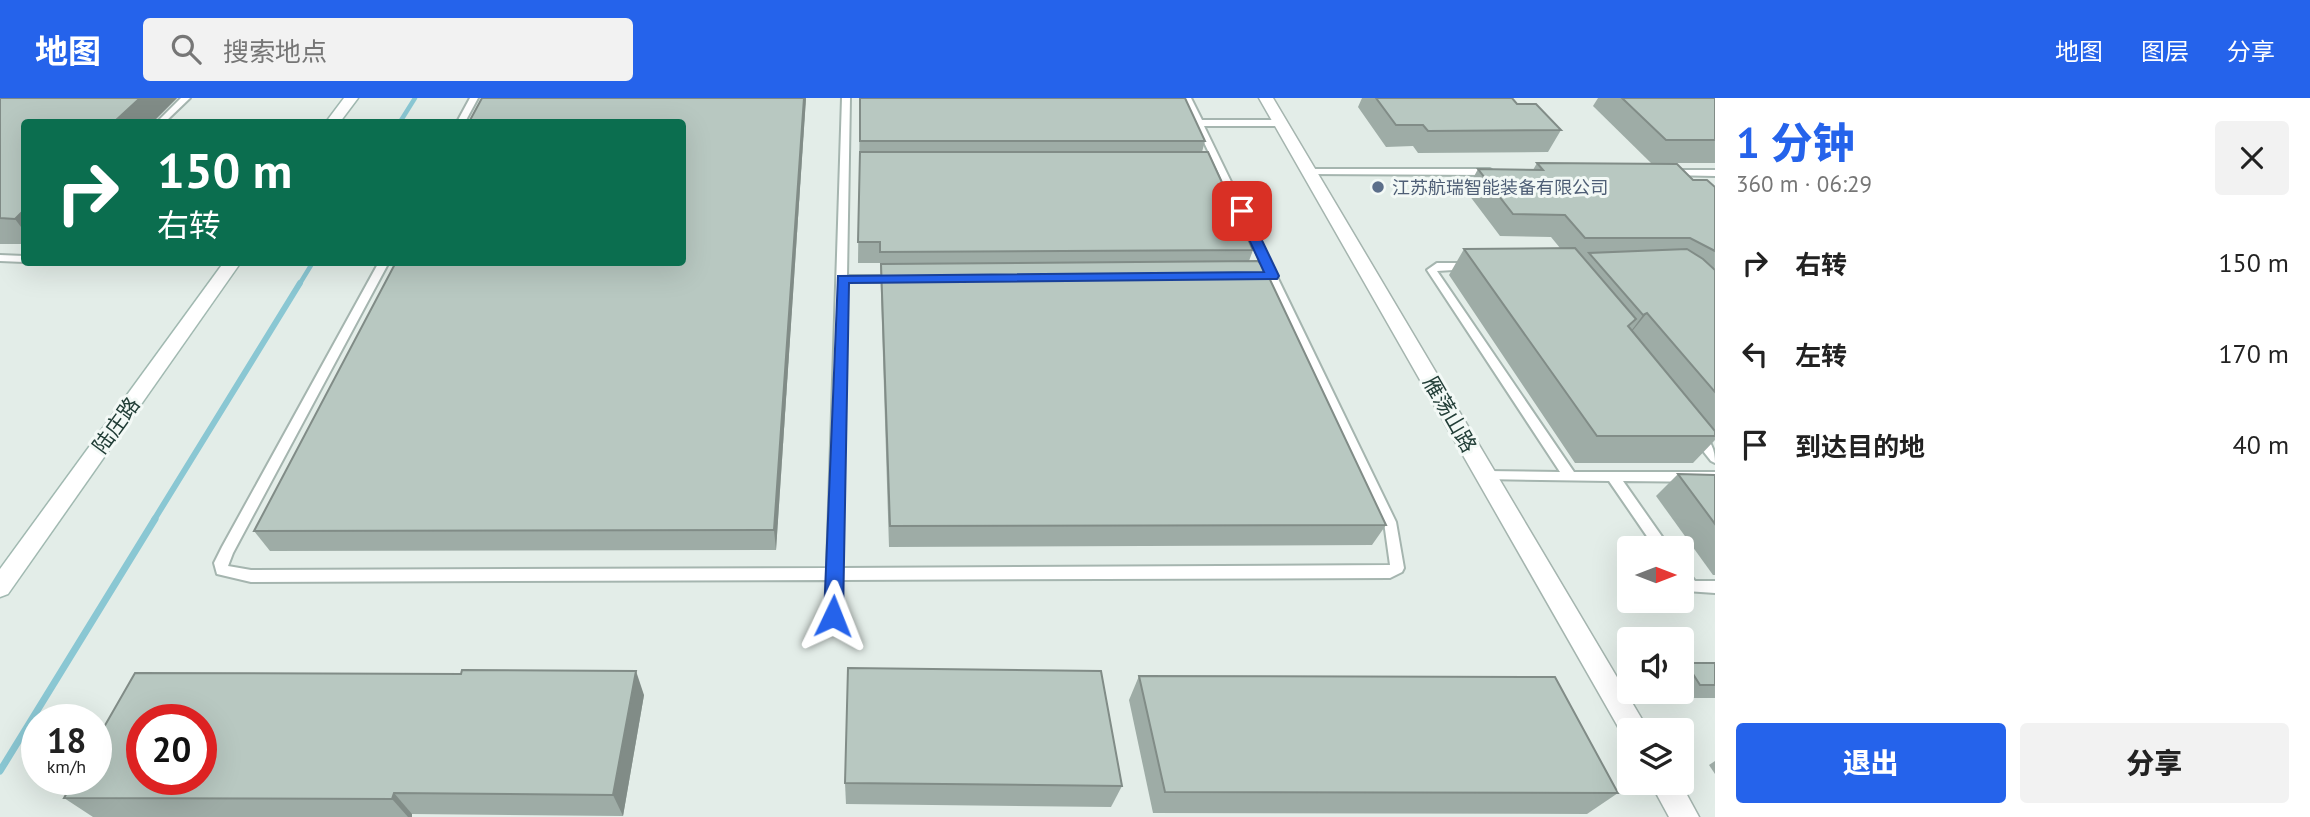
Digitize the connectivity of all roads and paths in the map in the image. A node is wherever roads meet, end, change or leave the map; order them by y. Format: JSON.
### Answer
{"nodes":[{"id":1,"x":186,"y":98,"type":"edge"},
{"id":2,"x":351,"y":98,"type":"edge"},
{"id":3,"x":474,"y":98,"type":"edge"},
{"id":4,"x":846,"y":98,"type":"edge"},
{"id":5,"x":1187,"y":98,"type":"edge"},
{"id":6,"x":1266,"y":98,"type":"edge"},
{"id":7,"x":164,"y":119,"type":"edge"},
{"id":8,"x":335,"y":119,"type":"edge"},
{"id":9,"x":463,"y":119,"type":"edge"},
{"id":10,"x":1280,"y":123,"type":"junction"},
{"id":11,"x":1199,"y":124,"type":"junction"},
{"id":12,"x":845,"y":167,"type":"junction"},
{"id":13,"x":859,"y":167,"type":"edge"},
{"id":14,"x":1207,"y":167,"type":"edge"},
{"id":15,"x":1221,"y":167,"type":"junction"},
{"id":16,"x":1309,"y":172,"type":"junction"},
{"id":17,"x":1498,"y":172,"type":"edge"},
{"id":18,"x":1661,"y":173,"type":"edge"},
{"id":19,"x":1715,"y":173,"type":"edge"},
{"id":20,"x":0,"y":258,"type":"edge"},
{"id":21,"x":21,"y":259,"type":"edge"},
{"id":22,"x":230,"y":266,"type":"edge"},
{"id":23,"x":382,"y":266,"type":"edge"},
{"id":24,"x":1477,"y":266,"type":"edge"},
{"id":25,"x":842,"y":279,"type":"junction"},
{"id":26,"x":912,"y":279,"type":"edge"},
{"id":27,"x":1689,"y":426,"type":"edge"},
{"id":28,"x":1715,"y":458,"type":"edge"},
{"id":29,"x":1486,"y":476,"type":"junction"},
{"id":30,"x":1570,"y":476,"type":"junction"},
{"id":31,"x":1612,"y":477,"type":"junction"},
{"id":32,"x":1709,"y":477,"type":"edge"},
{"id":33,"x":1715,"y":493,"type":"edge"},
{"id":34,"x":1654,"y":536,"type":"edge"},
{"id":35,"x":835,"y":575,"type":"junction"},
{"id":36,"x":0,"y":587,"type":"edge"},
{"id":37,"x":1694,"y":587,"type":"edge"},
{"id":38,"x":1715,"y":587,"type":"edge"},
{"id":39,"x":833,"y":616,"type":"dead end"},
{"id":40,"x":1627,"y":718,"type":"edge"},
{"id":41,"x":1672,"y":795,"type":"edge"},
{"id":42,"x":1685,"y":817,"type":"edge"}],
"edges":[{"from":1,"to":7,"type":"lane"},
{"from":2,"to":8,"type":"street"},
{"from":3,"to":9,"type":"lane"},
{"from":4,"to":12,"type":"lane"},
{"from":5,"to":11,"type":"lane"},
{"from":6,"to":10,"type":"street","name":"雁荡山路"},
{"from":10,"to":11,"type":"lane"},
{"from":10,"to":16,"type":"street","name":"雁荡山路"},
{"from":11,"to":15,"type":"lane"},
{"from":12,"to":13,"type":"lane"},
{"from":12,"to":25,"type":"lane"},
{"from":14,"to":15,"type":"lane"},
{"from":15,"to":35,"type":"lane"},
{"from":16,"to":17,"type":"lane"},
{"from":16,"to":29,"type":"street","name":"雁荡山路"},
{"from":18,"to":19,"type":"lane"},
{"from":20,"to":21,"type":"lane"},
{"from":22,"to":36,"type":"street","name":"陆庄路"},
{"from":23,"to":35,"type":"lane"},
{"from":24,"to":30,"type":"lane"},
{"from":25,"to":26,"type":"lane"},
{"from":25,"to":35,"type":"lane"},
{"from":27,"to":28,"type":"lane"},
{"from":29,"to":30,"type":"lane"},
{"from":29,"to":40,"type":"street","name":"雁荡山路"},
{"from":30,"to":31,"type":"lane"},
{"from":31,"to":32,"type":"lane"},
{"from":31,"to":34,"type":"lane"},
{"from":32,"to":33,"type":"lane"},
{"from":35,"to":39,"type":"lane"},
{"from":37,"to":38,"type":"lane"},
{"from":41,"to":42,"type":"street"}]}
